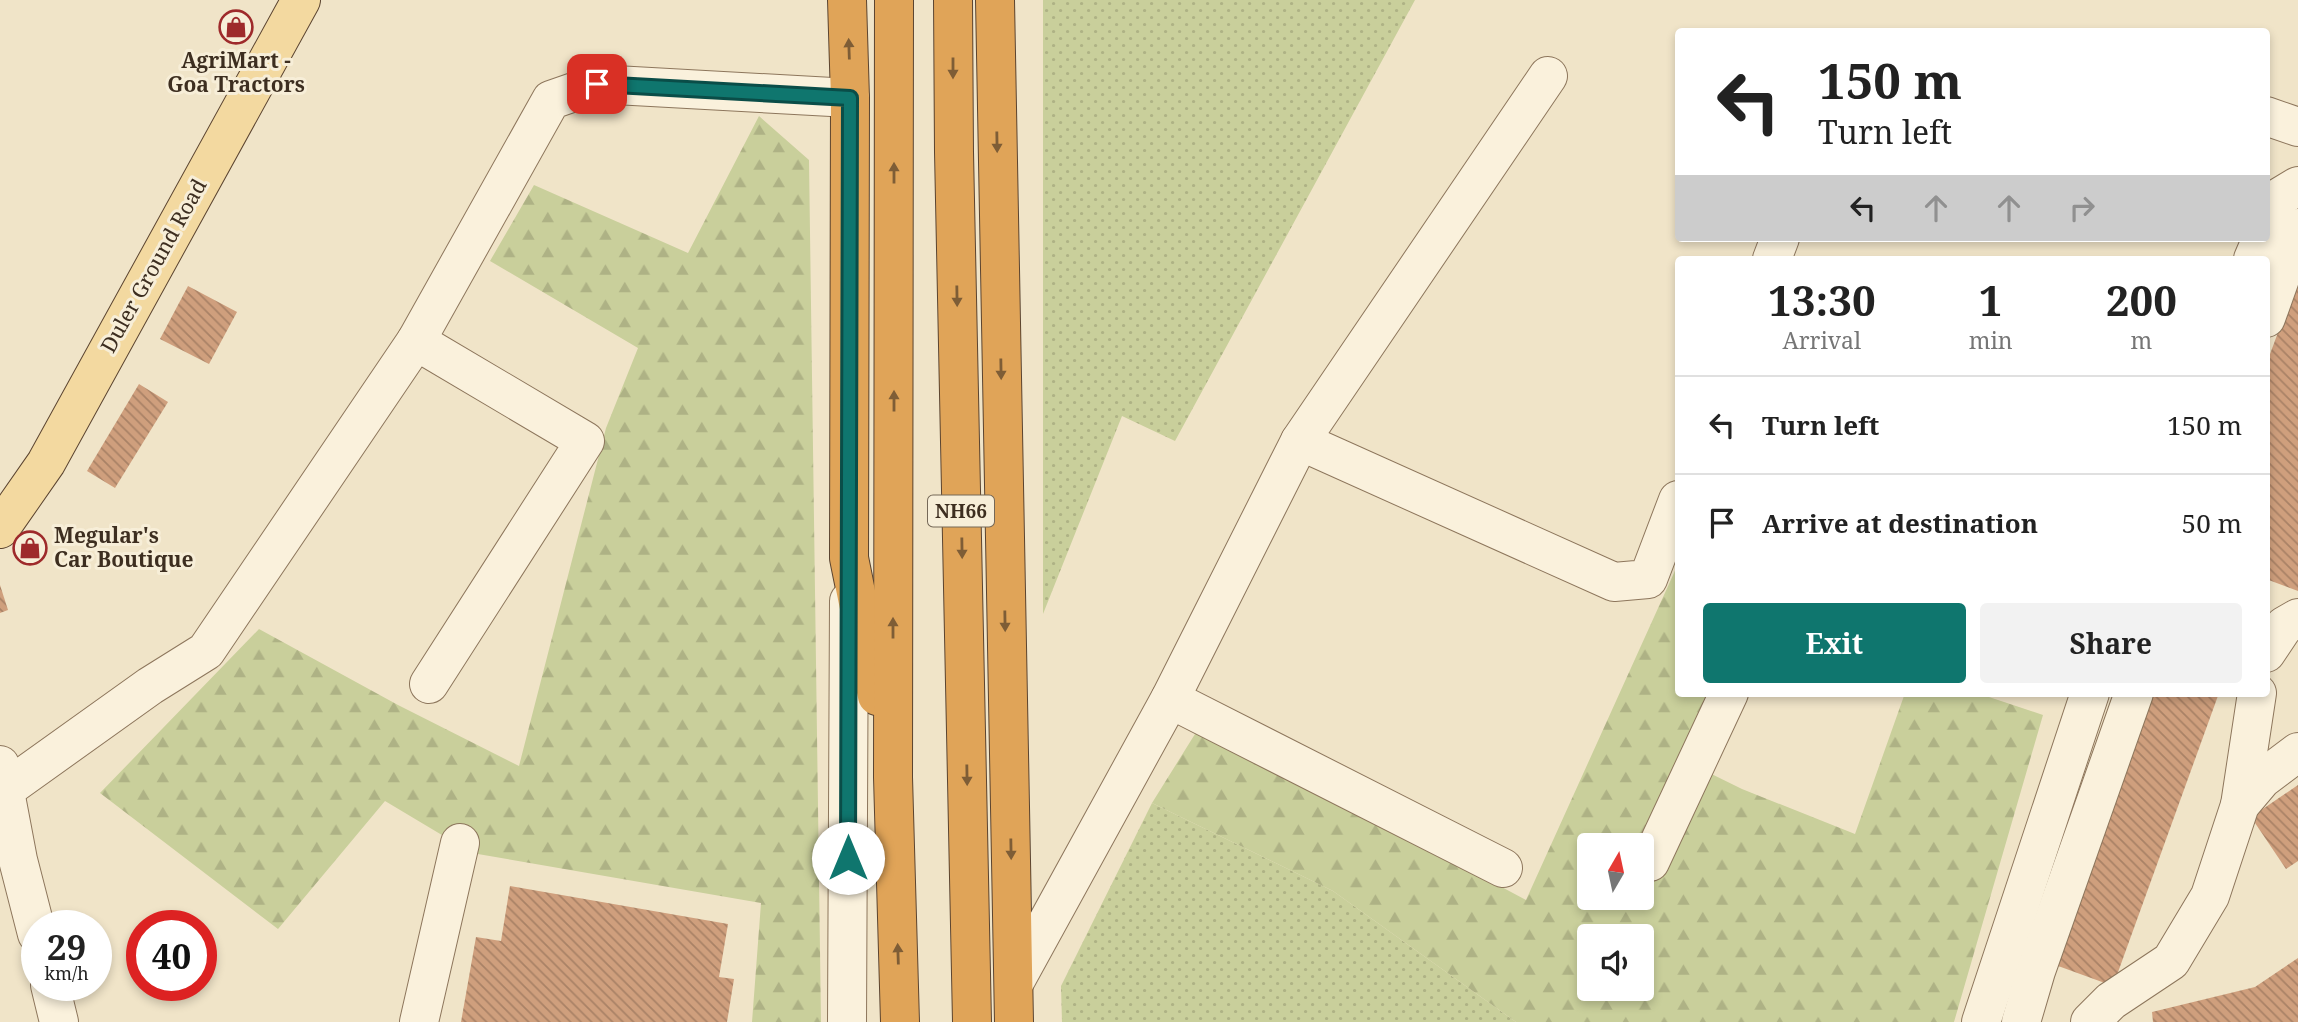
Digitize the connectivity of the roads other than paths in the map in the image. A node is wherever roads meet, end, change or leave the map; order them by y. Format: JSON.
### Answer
{"nodes":[{"id":1,"x":847,"y":0,"type":"edge"},
{"id":2,"x":894,"y":0,"type":"edge"},
{"id":3,"x":953,"y":0,"type":"edge"},
{"id":4,"x":995,"y":0,"type":"edge"},
{"id":5,"x":293,"y":3,"type":"edge"},
{"id":6,"x":1548,"y":76,"type":"dead end"},
{"id":7,"x":850,"y":98,"type":"junction"},
{"id":8,"x":2270,"y":117,"type":"edge"},
{"id":9,"x":2298,"y":127,"type":"edge"},
{"id":10,"x":2298,"y":186,"type":"edge"},
{"id":11,"x":2270,"y":217,"type":"edge"},
{"id":12,"x":2298,"y":228,"type":"edge"},
{"id":13,"x":2270,"y":307,"type":"edge"},
{"id":14,"x":416,"y":341,"type":"junction"},
{"id":15,"x":1300,"y":441,"type":"junction"},
{"id":16,"x":1675,"y":508,"type":"edge"},
{"id":17,"x":0,"y":528,"type":"edge"},
{"id":18,"x":849,"y":558,"type":"junction"},
{"id":19,"x":2298,"y":618,"type":"edge"},
{"id":20,"x":2270,"y":647,"type":"edge"},
{"id":21,"x":429,"y":684,"type":"dead end"},
{"id":22,"x":1727,"y":697,"type":"edge"},
{"id":23,"x":2089,"y":697,"type":"edge"},
{"id":24,"x":2133,"y":697,"type":"edge"},
{"id":25,"x":2256,"y":697,"type":"edge"},
{"id":26,"x":1170,"y":699,"type":"junction"},
{"id":27,"x":2298,"y":752,"type":"edge"},
{"id":28,"x":3,"y":776,"type":"edge"},
{"id":29,"x":893,"y":777,"type":"junction"},
{"id":30,"x":2240,"y":804,"type":"junction"},
{"id":31,"x":460,"y":843,"type":"dead end"},
{"id":32,"x":1654,"y":853,"type":"edge"},
{"id":33,"x":1503,"y":868,"type":"dead end"},
{"id":34,"x":31,"y":910,"type":"edge"},
{"id":35,"x":1014,"y":983,"type":"junction"},
{"id":36,"x":54,"y":1001,"type":"edge"},
{"id":37,"x":59,"y":1022,"type":"edge"},
{"id":38,"x":419,"y":1022,"type":"edge"},
{"id":39,"x":847,"y":1022,"type":"edge"},
{"id":40,"x":900,"y":1022,"type":"edge"},
{"id":41,"x":972,"y":1022,"type":"edge"},
{"id":42,"x":1014,"y":1022,"type":"edge"},
{"id":43,"x":1981,"y":1022,"type":"edge"},
{"id":44,"x":2021,"y":1022,"type":"edge"},
{"id":45,"x":2090,"y":1022,"type":"edge"}],
"edges":[{"from":7,"to":1,"type":"highway","one_way":true},
{"from":29,"to":2,"type":"highway","one_way":true},
{"from":3,"to":41,"type":"highway","number":"NH66","one_way":true},
{"from":4,"to":35,"type":"highway","one_way":true},
{"from":5,"to":17,"type":"main road","name":"Duler Ground Road"},
{"from":6,"to":15,"type":"street"},
{"from":7,"to":14,"type":"street"},
{"from":7,"to":18,"type":"highway"},
{"from":8,"to":9,"type":"street"},
{"from":10,"to":11,"type":"street"},
{"from":12,"to":13,"type":"street"},
{"from":14,"to":21,"type":"street"},
{"from":14,"to":28,"type":"street"},
{"from":15,"to":16,"type":"street"},
{"from":15,"to":26,"type":"street"},
{"from":18,"to":29,"type":"highway"},
{"from":18,"to":39,"type":"street"},
{"from":19,"to":20,"type":"street"},
{"from":22,"to":32,"type":"street"},
{"from":23,"to":43,"type":"street"},
{"from":24,"to":44,"type":"street"},
{"from":25,"to":30,"type":"street"},
{"from":26,"to":33,"type":"street"},
{"from":26,"to":35,"type":"street"},
{"from":27,"to":30,"type":"street"},
{"from":28,"to":34,"type":"street"},
{"from":40,"to":29,"type":"highway","one_way":true},
{"from":30,"to":45,"type":"street"},
{"from":31,"to":38,"type":"street"},
{"from":35,"to":42,"type":"highway"},
{"from":36,"to":37,"type":"street"}]}
